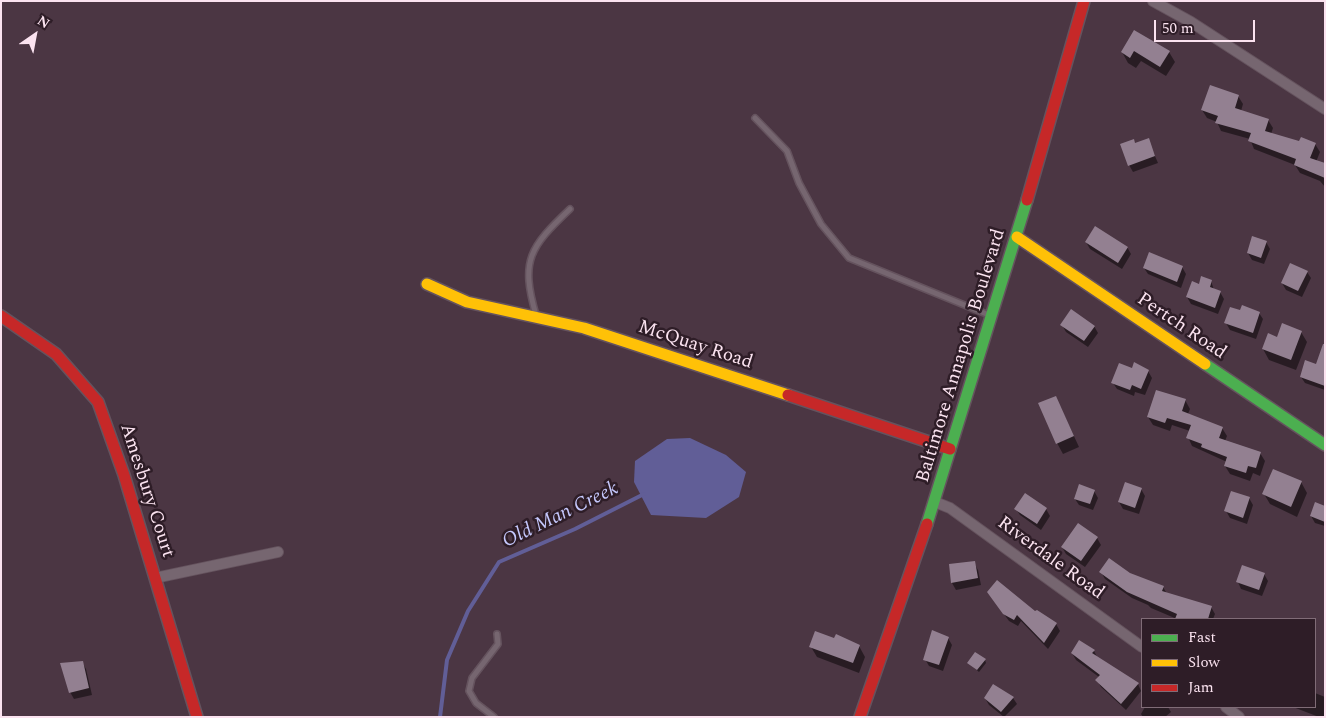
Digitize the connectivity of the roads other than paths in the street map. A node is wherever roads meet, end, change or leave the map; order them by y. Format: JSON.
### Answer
{"nodes":[{"id":1,"x":1084,"y":1,"type":"edge"},
{"id":2,"x":1153,"y":1,"type":"edge"},
{"id":3,"x":1325,"y":109,"type":"edge"},
{"id":4,"x":755,"y":118,"type":"dead end"},
{"id":5,"x":570,"y":209,"type":"dead end"},
{"id":6,"x":1017,"y":237,"type":"junction"},
{"id":7,"x":428,"y":284,"type":"dead end"},
{"id":8,"x":1,"y":316,"type":"edge"},
{"id":9,"x":992,"y":316,"type":"junction"},
{"id":10,"x":537,"y":318,"type":"junction"},
{"id":11,"x":1325,"y":445,"type":"edge"},
{"id":12,"x":950,"y":449,"type":"junction"},
{"id":13,"x":935,"y":502,"type":"junction"},
{"id":14,"x":278,"y":552,"type":"dead end"},
{"id":15,"x":155,"y":578,"type":"junction"},
{"id":16,"x":497,"y":634,"type":"dead end"},
{"id":17,"x":1141,"y":646,"type":"edge"},
{"id":18,"x":1227,"y":708,"type":"edge"},
{"id":19,"x":197,"y":717,"type":"edge"},
{"id":20,"x":494,"y":717,"type":"edge"},
{"id":21,"x":860,"y":717,"type":"edge"},
{"id":22,"x":1239,"y":717,"type":"edge"}],
"edges":[{"from":1,"to":6,"type":"street","name":"Baltimore Annapolis Boulevard"},
{"from":2,"to":3,"type":"street"},
{"from":4,"to":9,"type":"lane"},
{"from":5,"to":10,"type":"lane"},
{"from":6,"to":9,"type":"street","name":"Baltimore Annapolis Boulevard"},
{"from":6,"to":11,"type":"street","name":"Pertch Road"},
{"from":7,"to":10,"type":"street","name":"McQuay Road"},
{"from":8,"to":15,"type":"street","name":"Amesbury Court"},
{"from":9,"to":12,"type":"street","name":"Baltimore Annapolis Boulevard"},
{"from":10,"to":12,"type":"street","name":"McQuay Road"},
{"from":12,"to":13,"type":"street","name":"Baltimore Annapolis Boulevard"},
{"from":13,"to":17,"type":"street","name":"Riverdale Road"},
{"from":13,"to":21,"type":"street","name":"Baltimore Annapolis Boulevard"},
{"from":14,"to":15,"type":"street"},
{"from":15,"to":19,"type":"street","name":"Amesbury Court"},
{"from":16,"to":20,"type":"lane"},
{"from":18,"to":22,"type":"street"}]}
